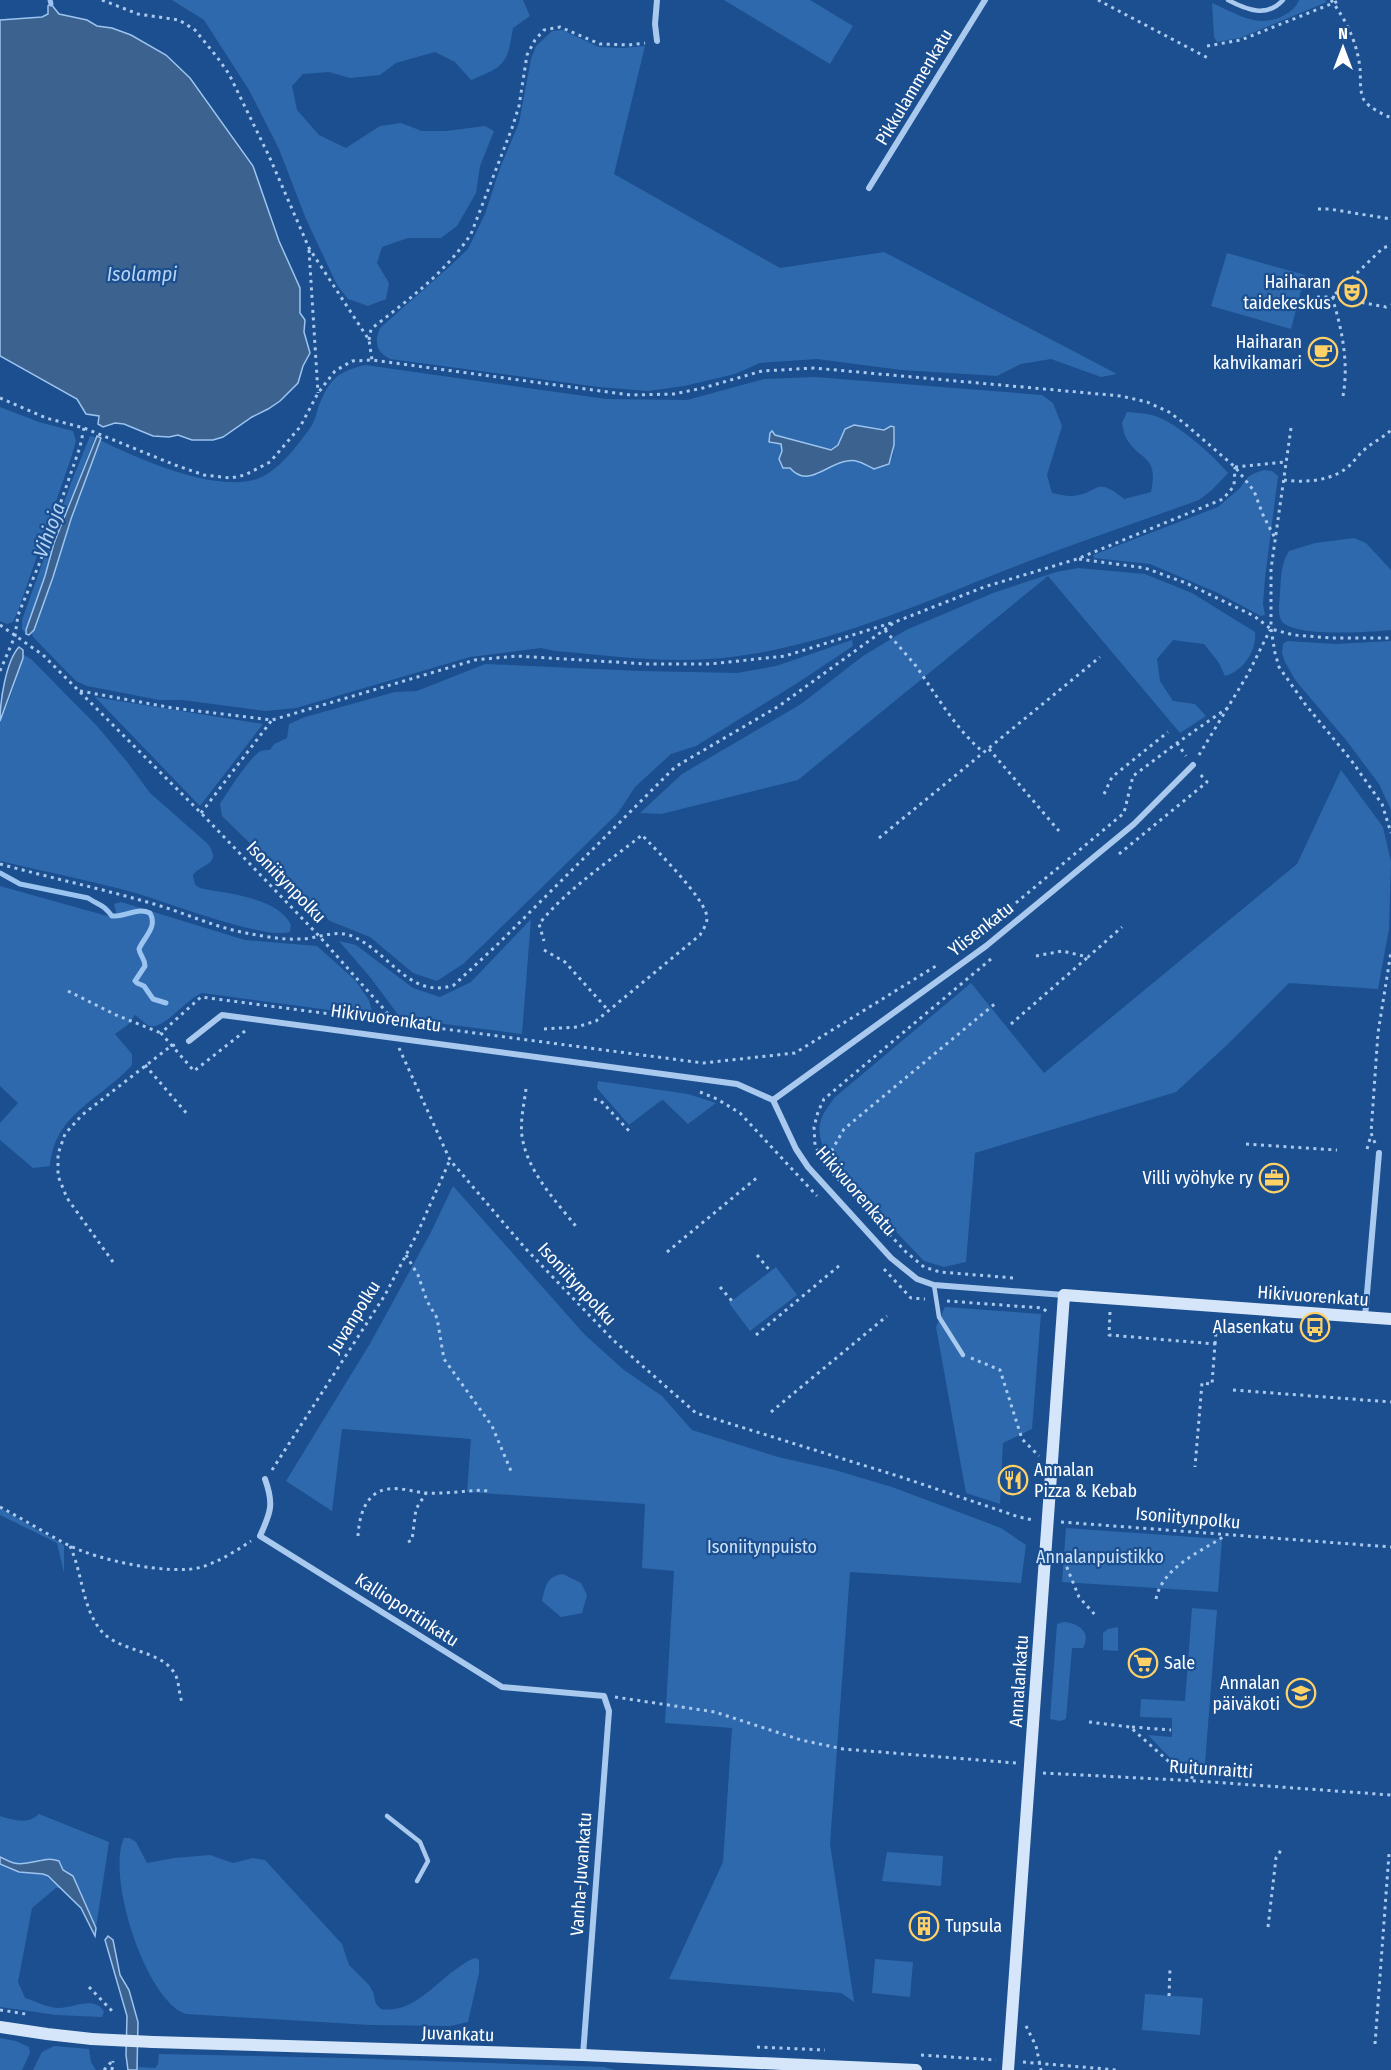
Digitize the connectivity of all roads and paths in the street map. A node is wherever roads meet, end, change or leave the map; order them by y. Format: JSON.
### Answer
{"nodes":[{"id":1,"x":102,"y":0,"type":"edge"},
{"id":2,"x":657,"y":0,"type":"edge"},
{"id":3,"x":985,"y":0,"type":"edge"},
{"id":4,"x":1098,"y":0,"type":"edge"},
{"id":5,"x":1228,"y":0,"type":"edge"},
{"id":6,"x":1283,"y":0,"type":"edge"},
{"id":7,"x":1341,"y":0,"type":"edge"},
{"id":8,"x":1332,"y":2,"type":"edge"},
{"id":9,"x":657,"y":41,"type":"joint"},
{"id":10,"x":1207,"y":46,"type":"dead end"},
{"id":11,"x":1208,"y":58,"type":"dead end"},
{"id":12,"x":1391,"y":118,"type":"edge"},
{"id":13,"x":870,"y":189,"type":"dead end"},
{"id":14,"x":1318,"y":209,"type":"dead end"},
{"id":15,"x":1391,"y":219,"type":"edge"},
{"id":16,"x":1391,"y":245,"type":"edge"},
{"id":17,"x":309,"y":248,"type":"junction"},
{"id":18,"x":1317,"y":297,"type":"dead end"},
{"id":19,"x":1332,"y":297,"type":"junction"},
{"id":20,"x":1389,"y":306,"type":"edge"},
{"id":21,"x":1391,"y":310,"type":"edge"},
{"id":22,"x":369,"y":340,"type":"junction"},
{"id":23,"x":372,"y":360,"type":"junction"},
{"id":24,"x":318,"y":393,"type":"junction"},
{"id":25,"x":1343,"y":396,"type":"dead end"},
{"id":26,"x":0,"y":398,"type":"edge"},
{"id":27,"x":84,"y":428,"type":"junction"},
{"id":28,"x":1291,"y":428,"type":"dead end"},
{"id":29,"x":1391,"y":430,"type":"edge"},
{"id":30,"x":1286,"y":462,"type":"junction"},
{"id":31,"x":1235,"y":467,"type":"junction"},
{"id":32,"x":1284,"y":480,"type":"junction"},
{"id":33,"x":1276,"y":540,"type":"junction"},
{"id":34,"x":1077,"y":559,"type":"junction"},
{"id":35,"x":896,"y":622,"type":"junction"},
{"id":36,"x":0,"y":625,"type":"edge"},
{"id":37,"x":1271,"y":629,"type":"junction"},
{"id":38,"x":885,"y":630,"type":"junction"},
{"id":39,"x":15,"y":636,"type":"junction"},
{"id":40,"x":1391,"y":638,"type":"edge"},
{"id":41,"x":1100,"y":657,"type":"dead end"},
{"id":42,"x":0,"y":671,"type":"edge"},
{"id":43,"x":79,"y":691,"type":"junction"},
{"id":44,"x":1229,"y":707,"type":"junction"},
{"id":45,"x":272,"y":720,"type":"junction"},
{"id":46,"x":1168,"y":732,"type":"dead end"},
{"id":47,"x":1177,"y":743,"type":"junction"},
{"id":48,"x":989,"y":749,"type":"junction"},
{"id":49,"x":984,"y":753,"type":"junction"},
{"id":50,"x":1193,"y":765,"type":"junction"},
{"id":51,"x":1104,"y":795,"type":"dead end"},
{"id":52,"x":201,"y":813,"type":"junction"},
{"id":53,"x":1059,"y":831,"type":"dead end"},
{"id":54,"x":1391,"y":833,"type":"edge"},
{"id":55,"x":879,"y":838,"type":"dead end"},
{"id":56,"x":1117,"y":855,"type":"dead end"},
{"id":57,"x":0,"y":864,"type":"edge"},
{"id":58,"x":1122,"y":927,"type":"dead end"},
{"id":59,"x":320,"y":937,"type":"junction"},
{"id":60,"x":544,"y":941,"type":"dead end"},
{"id":61,"x":961,"y":949,"type":"dead end"},
{"id":62,"x":544,"y":950,"type":"dead end"},
{"id":63,"x":1391,"y":952,"type":"edge"},
{"id":64,"x":1036,"y":956,"type":"dead end"},
{"id":65,"x":1088,"y":957,"type":"junction"},
{"id":66,"x":992,"y":958,"type":"dead end"},
{"id":67,"x":942,"y":962,"type":"dead end"},
{"id":68,"x":68,"y":991,"type":"dead end"},
{"id":69,"x":997,"y":1002,"type":"dead end"},
{"id":70,"x":608,"y":1010,"type":"junction"},
{"id":71,"x":397,"y":1024,"type":"junction"},
{"id":72,"x":1011,"y":1024,"type":"dead end"},
{"id":73,"x":544,"y":1029,"type":"dead end"},
{"id":74,"x":254,"y":1032,"type":"dead end"},
{"id":75,"x":161,"y":1033,"type":"junction"},
{"id":76,"x":398,"y":1039,"type":"junction"},
{"id":77,"x":189,"y":1041,"type":"joint"},
{"id":78,"x":171,"y":1046,"type":"junction"},
{"id":79,"x":399,"y":1052,"type":"junction"},
{"id":80,"x":410,"y":1053,"type":"dead end"},
{"id":81,"x":145,"y":1065,"type":"junction"},
{"id":82,"x":526,"y":1089,"type":"dead end"},
{"id":83,"x":693,"y":1090,"type":"dead end"},
{"id":84,"x":594,"y":1099,"type":"dead end"},
{"id":85,"x":773,"y":1100,"type":"junction"},
{"id":86,"x":188,"y":1115,"type":"dead end"},
{"id":87,"x":630,"y":1132,"type":"dead end"},
{"id":88,"x":1246,"y":1144,"type":"dead end"},
{"id":89,"x":1337,"y":1150,"type":"dead end"},
{"id":90,"x":1379,"y":1153,"type":"joint"},
{"id":91,"x":450,"y":1160,"type":"junction"},
{"id":92,"x":824,"y":1164,"type":"junction"},
{"id":93,"x":759,"y":1176,"type":"dead end"},
{"id":94,"x":822,"y":1202,"type":"dead end"},
{"id":95,"x":578,"y":1229,"type":"dead end"},
{"id":96,"x":667,"y":1252,"type":"dead end"},
{"id":97,"x":406,"y":1255,"type":"junction"},
{"id":98,"x":757,"y":1255,"type":"dead end"},
{"id":99,"x":113,"y":1262,"type":"dead end"},
{"id":100,"x":879,"y":1263,"type":"dead end"},
{"id":101,"x":840,"y":1265,"type":"dead end"},
{"id":102,"x":771,"y":1272,"type":"dead end"},
{"id":103,"x":1021,"y":1278,"type":"dead end"},
{"id":104,"x":934,"y":1285,"type":"junction"},
{"id":105,"x":720,"y":1287,"type":"dead end"},
{"id":106,"x":1043,"y":1294,"type":"junction"},
{"id":107,"x":1064,"y":1295,"type":"junction"},
{"id":108,"x":936,"y":1300,"type":"junction"},
{"id":109,"x":732,"y":1301,"type":"dead end"},
{"id":110,"x":1042,"y":1308,"type":"junction"},
{"id":111,"x":1100,"y":1311,"type":"dead end"},
{"id":112,"x":1063,"y":1314,"type":"junction"},
{"id":113,"x":887,"y":1316,"type":"dead end"},
{"id":114,"x":1365,"y":1318,"type":"junction"},
{"id":115,"x":1391,"y":1319,"type":"edge"},
{"id":116,"x":1228,"y":1321,"type":"dead end"},
{"id":117,"x":756,"y":1335,"type":"dead end"},
{"id":118,"x":1215,"y":1344,"type":"junction"},
{"id":119,"x":963,"y":1355,"type":"joint"},
{"id":120,"x":1233,"y":1390,"type":"dead end"},
{"id":121,"x":1391,"y":1402,"type":"edge"},
{"id":122,"x":771,"y":1412,"type":"dead end"},
{"id":123,"x":1038,"y":1456,"type":"dead end"},
{"id":124,"x":1195,"y":1467,"type":"dead end"},
{"id":125,"x":512,"y":1471,"type":"dead end"},
{"id":126,"x":266,"y":1479,"type":"joint"},
{"id":127,"x":426,"y":1492,"type":"junction"},
{"id":128,"x":490,"y":1492,"type":"dead end"},
{"id":129,"x":0,"y":1507,"type":"edge"},
{"id":130,"x":1048,"y":1521,"type":"junction"},
{"id":131,"x":1227,"y":1535,"type":"junction"},
{"id":132,"x":260,"y":1536,"type":"junction"},
{"id":133,"x":358,"y":1536,"type":"dead end"},
{"id":134,"x":408,"y":1542,"type":"dead end"},
{"id":135,"x":70,"y":1546,"type":"junction"},
{"id":136,"x":1058,"y":1546,"type":"dead end"},
{"id":137,"x":1391,"y":1547,"type":"edge"},
{"id":138,"x":1156,"y":1599,"type":"dead end"},
{"id":139,"x":1096,"y":1616,"type":"dead end"},
{"id":140,"x":604,"y":1696,"type":"junction"},
{"id":141,"x":182,"y":1702,"type":"dead end"},
{"id":142,"x":1089,"y":1722,"type":"dead end"},
{"id":143,"x":1130,"y":1727,"type":"junction"},
{"id":144,"x":1171,"y":1730,"type":"dead end"},
{"id":145,"x":1016,"y":1763,"type":"dead end"},
{"id":146,"x":1029,"y":1772,"type":"junction"},
{"id":147,"x":1198,"y":1781,"type":"junction"},
{"id":148,"x":1391,"y":1795,"type":"edge"},
{"id":149,"x":387,"y":1816,"type":"dead end"},
{"id":150,"x":1283,"y":1847,"type":"dead end"},
{"id":151,"x":1389,"y":1854,"type":"dead end"},
{"id":152,"x":417,"y":1881,"type":"dead end"},
{"id":153,"x":1268,"y":1927,"type":"dead end"},
{"id":154,"x":1170,"y":1968,"type":"dead end"},
{"id":155,"x":89,"y":1987,"type":"dead end"},
{"id":156,"x":1169,"y":1996,"type":"dead end"},
{"id":157,"x":114,"y":2013,"type":"dead end"},
{"id":158,"x":1023,"y":2022,"type":"dead end"},
{"id":159,"x":0,"y":2027,"type":"edge"},
{"id":160,"x":1375,"y":2044,"type":"dead end"},
{"id":161,"x":583,"y":2055,"type":"junction"},
{"id":162,"x":104,"y":2070,"type":"edge"},
{"id":163,"x":112,"y":2070,"type":"edge"},
{"id":164,"x":916,"y":2070,"type":"edge"},
{"id":165,"x":1008,"y":2070,"type":"edge"},
{"id":166,"x":1041,"y":2070,"type":"edge"}],
"edges":[{"from":1,"to":17,"type":"path"},
{"from":2,"to":9,"type":"street"},
{"from":3,"to":13,"type":"street","name":"Pikkulammenkatu"},
{"from":4,"to":11,"type":"path"},
{"from":5,"to":6,"type":"lane"},
{"from":7,"to":8,"type":"path"},
{"from":8,"to":10,"type":"path"},
{"from":8,"to":12,"type":"path"},
{"from":9,"to":22,"type":"path"},
{"from":14,"to":15,"type":"path"},
{"from":16,"to":19,"type":"path"},
{"from":17,"to":22,"type":"path"},
{"from":17,"to":24,"type":"path"},
{"from":18,"to":19,"type":"path"},
{"from":19,"to":20,"type":"path"},
{"from":19,"to":25,"type":"path"},
{"from":20,"to":21,"type":"path"},
{"from":22,"to":23,"type":"path"},
{"from":23,"to":24,"type":"path"},
{"from":23,"to":31,"type":"path"},
{"from":24,"to":27,"type":"path"},
{"from":26,"to":27,"type":"path"},
{"from":27,"to":39,"type":"path"},
{"from":28,"to":30,"type":"path"},
{"from":29,"to":32,"type":"path"},
{"from":30,"to":31,"type":"path"},
{"from":30,"to":32,"type":"path"},
{"from":31,"to":33,"type":"path"},
{"from":31,"to":34,"type":"path"},
{"from":32,"to":33,"type":"path"},
{"from":33,"to":37,"type":"path"},
{"from":34,"to":35,"type":"path"},
{"from":34,"to":37,"type":"path"},
{"from":35,"to":38,"type":"path"},
{"from":35,"to":45,"type":"path"},
{"from":36,"to":39,"type":"path","name":"Isoniitynpolku"},
{"from":37,"to":40,"type":"path"},
{"from":37,"to":44,"type":"path"},
{"from":37,"to":54,"type":"path"},
{"from":38,"to":49,"type":"path"},
{"from":38,"to":59,"type":"path"},
{"from":39,"to":42,"type":"path"},
{"from":39,"to":43,"type":"path","name":"Isoniitynpolku"},
{"from":41,"to":48,"type":"path"},
{"from":43,"to":45,"type":"path"},
{"from":43,"to":52,"type":"path","name":"Isoniitynpolku"},
{"from":44,"to":47,"type":"path"},
{"from":44,"to":50,"type":"path"},
{"from":45,"to":52,"type":"path"},
{"from":46,"to":51,"type":"path"},
{"from":47,"to":50,"type":"path"},
{"from":47,"to":61,"type":"path"},
{"from":48,"to":49,"type":"path"},
{"from":48,"to":53,"type":"path"},
{"from":49,"to":55,"type":"path"},
{"from":50,"to":56,"type":"path"},
{"from":50,"to":85,"type":"street","name":"Ylisenkatu"},
{"from":52,"to":59,"type":"path","name":"Isoniitynpolku"},
{"from":57,"to":59,"type":"path"},
{"from":58,"to":65,"type":"path"},
{"from":59,"to":71,"type":"path","name":"Isoniitynpolku"},
{"from":60,"to":70,"type":"path"},
{"from":62,"to":70,"type":"path"},
{"from":63,"to":90,"type":"path"},
{"from":64,"to":65,"type":"path"},
{"from":65,"to":72,"type":"path"},
{"from":66,"to":92,"type":"path"},
{"from":67,"to":71,"type":"path"},
{"from":68,"to":75,"type":"path"},
{"from":69,"to":92,"type":"path"},
{"from":70,"to":73,"type":"path"},
{"from":71,"to":75,"type":"path"},
{"from":71,"to":76,"type":"path","name":"Isoniitynpolku"},
{"from":74,"to":78,"type":"path"},
{"from":75,"to":78,"type":"path"},
{"from":76,"to":77,"type":"street","name":"Hikivuorenkatu"},
{"from":76,"to":79,"type":"path","name":"Isoniitynpolku"},
{"from":76,"to":85,"type":"street","name":"Hikivuorenkatu"},
{"from":77,"to":78,"type":"path"},
{"from":78,"to":81,"type":"path"},
{"from":79,"to":80,"type":"path"},
{"from":79,"to":91,"type":"path","name":"Isoniitynpolku"},
{"from":81,"to":86,"type":"path"},
{"from":81,"to":99,"type":"path"},
{"from":82,"to":95,"type":"path"},
{"from":83,"to":94,"type":"path"},
{"from":84,"to":87,"type":"path"},
{"from":85,"to":104,"type":"street","name":"Hikivuorenkatu"},
{"from":88,"to":89,"type":"path"},
{"from":90,"to":114,"type":"street"},
{"from":91,"to":97,"type":"path","name":"Juvanpolku"},
{"from":91,"to":130,"type":"path","name":"Isoniitynpolku"},
{"from":92,"to":103,"type":"path"},
{"from":93,"to":96,"type":"path"},
{"from":97,"to":125,"type":"path"},
{"from":97,"to":126,"type":"path","name":"Juvanpolku"},
{"from":98,"to":102,"type":"path"},
{"from":100,"to":108,"type":"path"},
{"from":101,"to":117,"type":"path"},
{"from":104,"to":106,"type":"street","name":"Hikivuorenkatu"},
{"from":104,"to":108,"type":"lane"},
{"from":105,"to":109,"type":"path"},
{"from":106,"to":107,"type":"street","name":"Hikivuorenkatu"},
{"from":106,"to":110,"type":"path"},
{"from":107,"to":112,"type":"street","name":"Annalankatu"},
{"from":107,"to":114,"type":"street","name":"Hikivuorenkatu"},
{"from":108,"to":110,"type":"path"},
{"from":108,"to":119,"type":"lane"},
{"from":110,"to":112,"type":"path"},
{"from":111,"to":118,"type":"path"},
{"from":112,"to":130,"type":"street","name":"Annalankatu"},
{"from":113,"to":122,"type":"path"},
{"from":114,"to":115,"type":"street","name":"Hikivuorenkatu"},
{"from":116,"to":118,"type":"path"},
{"from":118,"to":124,"type":"path"},
{"from":119,"to":123,"type":"path"},
{"from":120,"to":121,"type":"path"},
{"from":126,"to":132,"type":"street"},
{"from":127,"to":128,"type":"path"},
{"from":127,"to":133,"type":"path"},
{"from":127,"to":134,"type":"path"},
{"from":129,"to":135,"type":"path"},
{"from":130,"to":131,"type":"path","name":"Isoniitynpolku"},
{"from":130,"to":146,"type":"street","name":"Annalankatu"},
{"from":131,"to":137,"type":"path","name":"Isoniitynpolku"},
{"from":131,"to":138,"type":"path"},
{"from":132,"to":135,"type":"path"},
{"from":132,"to":140,"type":"street","name":"Kallioportinkatu"},
{"from":135,"to":141,"type":"path"},
{"from":136,"to":139,"type":"path"},
{"from":140,"to":145,"type":"path"},
{"from":140,"to":161,"type":"street","name":"Vanha-Juvankatu"},
{"from":142,"to":143,"type":"path"},
{"from":143,"to":144,"type":"path"},
{"from":143,"to":147,"type":"path"},
{"from":146,"to":147,"type":"path","name":"Ruitunraitti"},
{"from":146,"to":165,"type":"street","name":"Annalankatu"},
{"from":147,"to":148,"type":"path","name":"Ruitunraitti"},
{"from":149,"to":152,"type":"lane"},
{"from":150,"to":153,"type":"path"},
{"from":151,"to":160,"type":"path"},
{"from":154,"to":156,"type":"path"},
{"from":155,"to":157,"type":"path"},
{"from":158,"to":166,"type":"path"},
{"from":159,"to":161,"type":"street","name":"Juvankatu","bridge":true},
{"from":161,"to":164,"type":"street","name":"Juvankatu"},
{"from":162,"to":163,"type":"path"}]}
